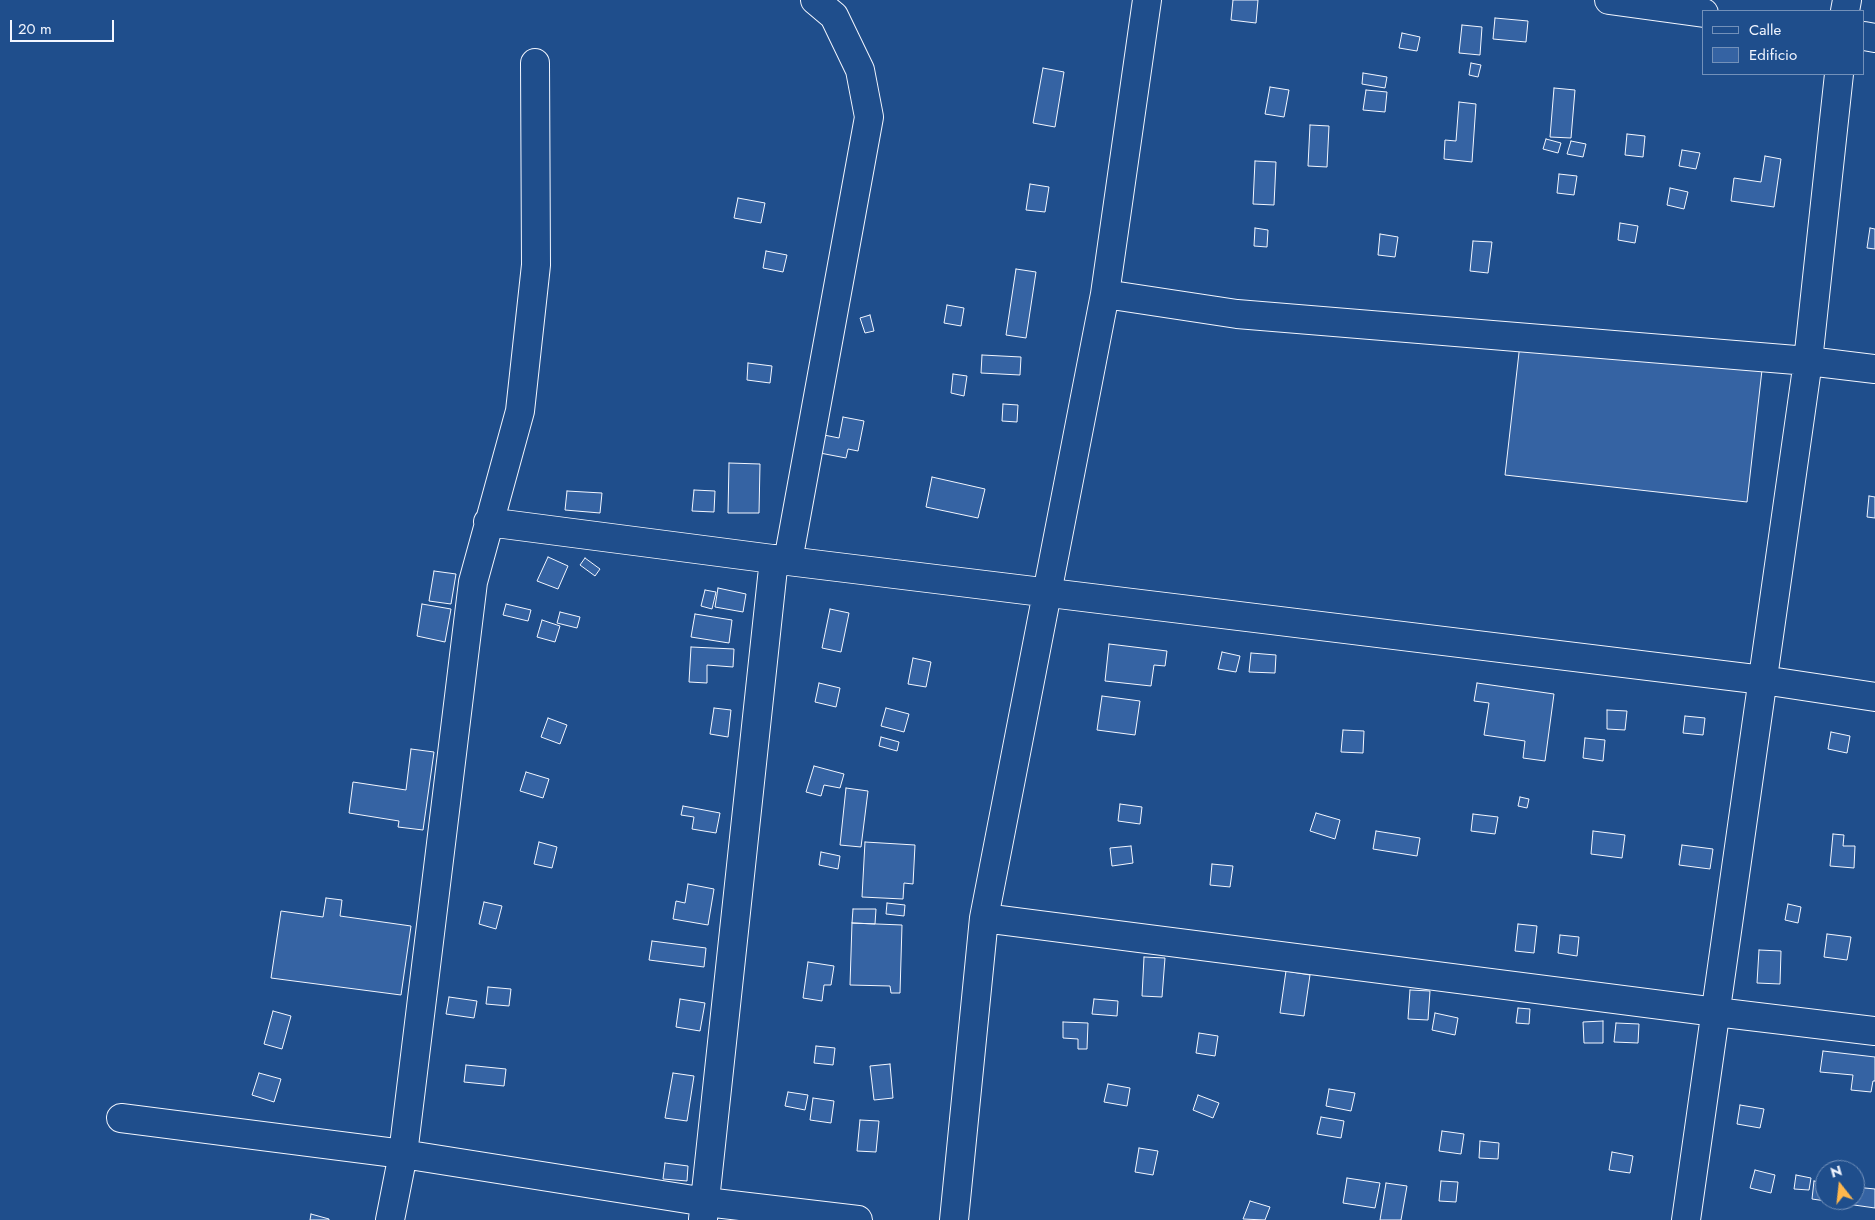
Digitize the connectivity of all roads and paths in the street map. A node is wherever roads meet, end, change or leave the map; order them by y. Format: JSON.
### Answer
{"nodes":[{"id":1,"x":815,"y":0,"type":"edge"},
{"id":2,"x":1147,"y":0,"type":"edge"},
{"id":3,"x":1609,"y":0,"type":"edge"},
{"id":4,"x":1702,"y":13,"type":"edge"},
{"id":5,"x":534,"y":63,"type":"dead end"},
{"id":6,"x":1839,"y":75,"type":"edge"},
{"id":7,"x":1105,"y":294,"type":"junction"},
{"id":8,"x":1808,"y":361,"type":"junction"},
{"id":9,"x":1875,"y":369,"type":"edge"},
{"id":10,"x":488,"y":522,"type":"junction"},
{"id":11,"x":781,"y":560,"type":"junction"},
{"id":12,"x":1047,"y":592,"type":"junction"},
{"id":13,"x":1763,"y":680,"type":"junction"},
{"id":14,"x":1875,"y":697,"type":"edge"},
{"id":15,"x":984,"y":918,"type":"junction"},
{"id":16,"x":1716,"y":1012,"type":"junction"},
{"id":17,"x":1875,"y":1031,"type":"edge"},
{"id":18,"x":121,"y":1118,"type":"dead end"},
{"id":19,"x":404,"y":1154,"type":"junction"},
{"id":20,"x":704,"y":1211,"type":"edge"},
{"id":21,"x":390,"y":1220,"type":"edge"},
{"id":22,"x":858,"y":1220,"type":"edge"},
{"id":23,"x":954,"y":1220,"type":"edge"},
{"id":24,"x":1686,"y":1220,"type":"edge"}],
"edges":[{"from":1,"to":11,"type":"street"},
{"from":2,"to":7,"type":"street"},
{"from":3,"to":4,"type":"street"},
{"from":5,"to":10,"type":"street"},
{"from":6,"to":8,"type":"street"},
{"from":7,"to":8,"type":"street"},
{"from":7,"to":12,"type":"street"},
{"from":8,"to":9,"type":"street"},
{"from":8,"to":13,"type":"street"},
{"from":10,"to":11,"type":"street"},
{"from":10,"to":19,"type":"street"},
{"from":11,"to":12,"type":"street"},
{"from":11,"to":20,"type":"street"},
{"from":12,"to":13,"type":"street"},
{"from":12,"to":15,"type":"street"},
{"from":13,"to":14,"type":"street"},
{"from":13,"to":16,"type":"street"},
{"from":15,"to":16,"type":"street"},
{"from":15,"to":23,"type":"street"},
{"from":16,"to":17,"type":"street"},
{"from":16,"to":24,"type":"street"},
{"from":18,"to":19,"type":"street"},
{"from":19,"to":20,"type":"street"},
{"from":19,"to":21,"type":"street"},
{"from":20,"to":22,"type":"street"}]}
